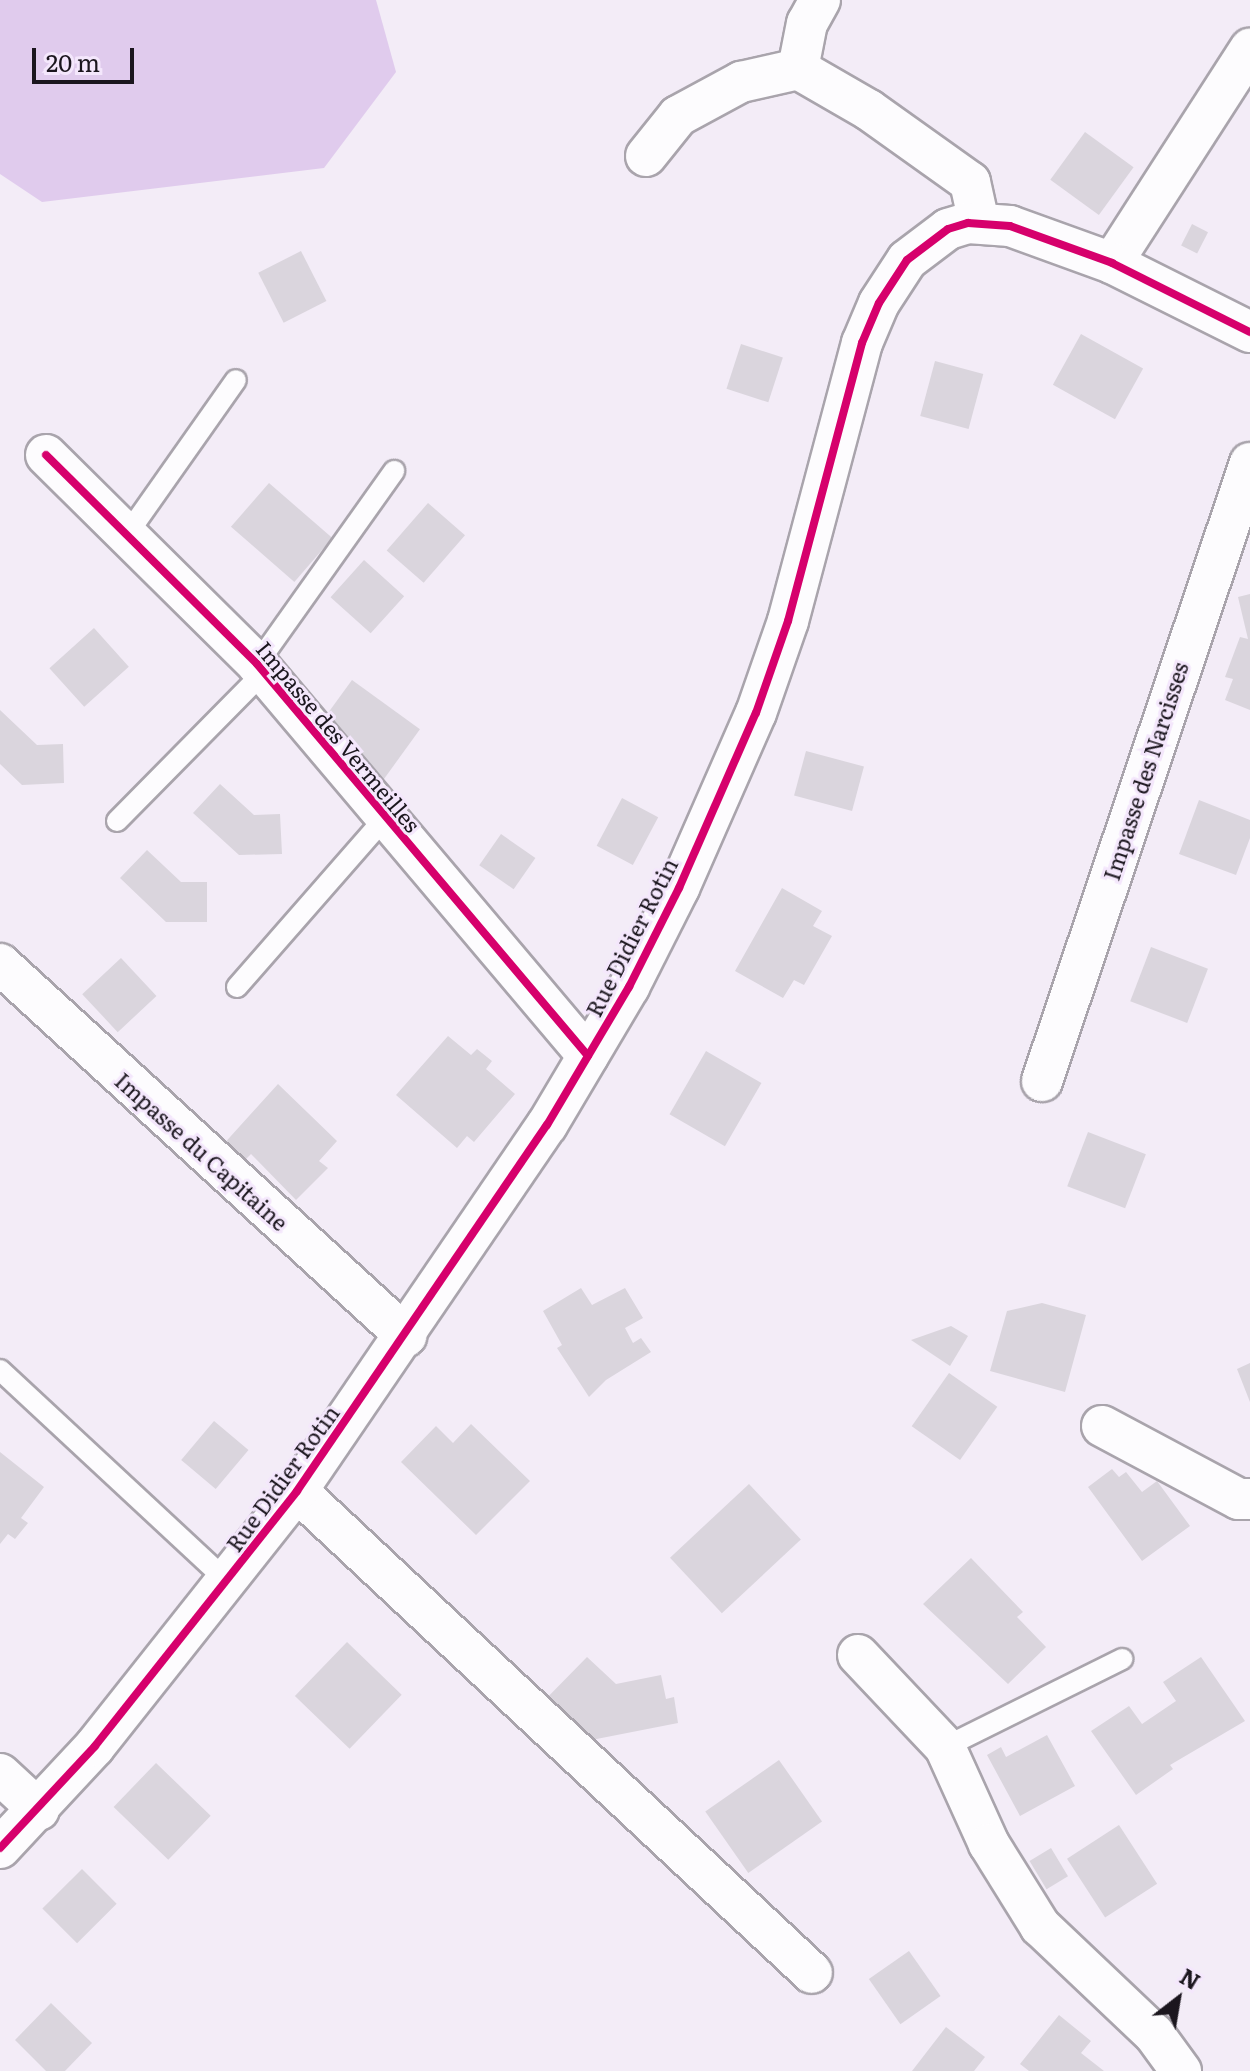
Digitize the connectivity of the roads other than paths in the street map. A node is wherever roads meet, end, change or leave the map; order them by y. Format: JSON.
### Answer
{"nodes":[{"id":1,"x":820,"y":0,"type":"edge"},
{"id":2,"x":1250,"y":49,"type":"edge"},
{"id":3,"x":798,"y":69,"type":"junction"},
{"id":4,"x":646,"y":156,"type":"dead end"},
{"id":5,"x":979,"y":223,"type":"junction"},
{"id":6,"x":1112,"y":263,"type":"junction"},
{"id":7,"x":1250,"y":332,"type":"edge"},
{"id":8,"x":236,"y":380,"type":"dead end"},
{"id":9,"x":46,"y":455,"type":"dead end"},
{"id":10,"x":1250,"y":463,"type":"edge"},
{"id":11,"x":394,"y":471,"type":"dead end"},
{"id":12,"x":128,"y":533,"type":"junction"},
{"id":13,"x":260,"y":668,"type":"junction"},
{"id":14,"x":385,"y":818,"type":"junction"},
{"id":15,"x":117,"y":821,"type":"dead end"},
{"id":16,"x":0,"y":964,"type":"edge"},
{"id":17,"x":237,"y":987,"type":"dead end"},
{"id":18,"x":588,"y":1056,"type":"junction"},
{"id":19,"x":1042,"y":1081,"type":"dead end"},
{"id":20,"x":406,"y":1336,"type":"junction"},
{"id":21,"x":0,"y":1370,"type":"edge"},
{"id":22,"x":1102,"y":1426,"type":"dead end"},
{"id":23,"x":297,"y":1491,"type":"junction"},
{"id":24,"x":1250,"y":1499,"type":"edge"},
{"id":25,"x":227,"y":1581,"type":"junction"},
{"id":26,"x":858,"y":1655,"type":"dead end"},
{"id":27,"x":1122,"y":1659,"type":"dead end"},
{"id":28,"x":945,"y":1747,"type":"junction"},
{"id":29,"x":0,"y":1774,"type":"edge"},
{"id":30,"x":39,"y":1810,"type":"junction"},
{"id":31,"x":0,"y":1848,"type":"edge"},
{"id":32,"x":812,"y":1973,"type":"dead end"},
{"id":33,"x":1181,"y":2071,"type":"edge"}],
"edges":[{"from":1,"to":3,"type":"street"},
{"from":2,"to":6,"type":"street"},
{"from":3,"to":4,"type":"street"},
{"from":3,"to":5,"type":"street"},
{"from":5,"to":6,"type":"street","name":"Rue Didier Rotin"},
{"from":5,"to":18,"type":"street","name":"Rue Didier Rotin"},
{"from":6,"to":7,"type":"street","name":"Rue Didier Rotin"},
{"from":8,"to":12,"type":"lane"},
{"from":9,"to":12,"type":"street","name":"Impasse des Vermeilles"},
{"from":10,"to":19,"type":"street","name":"Impasse des Narcisses"},
{"from":11,"to":13,"type":"lane"},
{"from":12,"to":13,"type":"street","name":"Impasse des Vermeilles"},
{"from":13,"to":14,"type":"street","name":"Impasse des Vermeilles"},
{"from":13,"to":15,"type":"lane"},
{"from":14,"to":17,"type":"lane"},
{"from":14,"to":18,"type":"street","name":"Impasse des Vermeilles"},
{"from":16,"to":20,"type":"street","name":"Impasse du Capitaine"},
{"from":18,"to":20,"type":"street","name":"Rue Didier Rotin"},
{"from":20,"to":23,"type":"street","name":"Rue Didier Rotin"},
{"from":21,"to":25,"type":"lane"},
{"from":22,"to":24,"type":"street"},
{"from":23,"to":25,"type":"street","name":"Rue Didier Rotin"},
{"from":23,"to":32,"type":"street"},
{"from":25,"to":30,"type":"street","name":"Rue Didier Rotin"},
{"from":26,"to":28,"type":"street"},
{"from":27,"to":28,"type":"lane"},
{"from":28,"to":33,"type":"street"},
{"from":29,"to":30,"type":"street"},
{"from":30,"to":31,"type":"street","name":"Rue Didier Rotin"}]}
